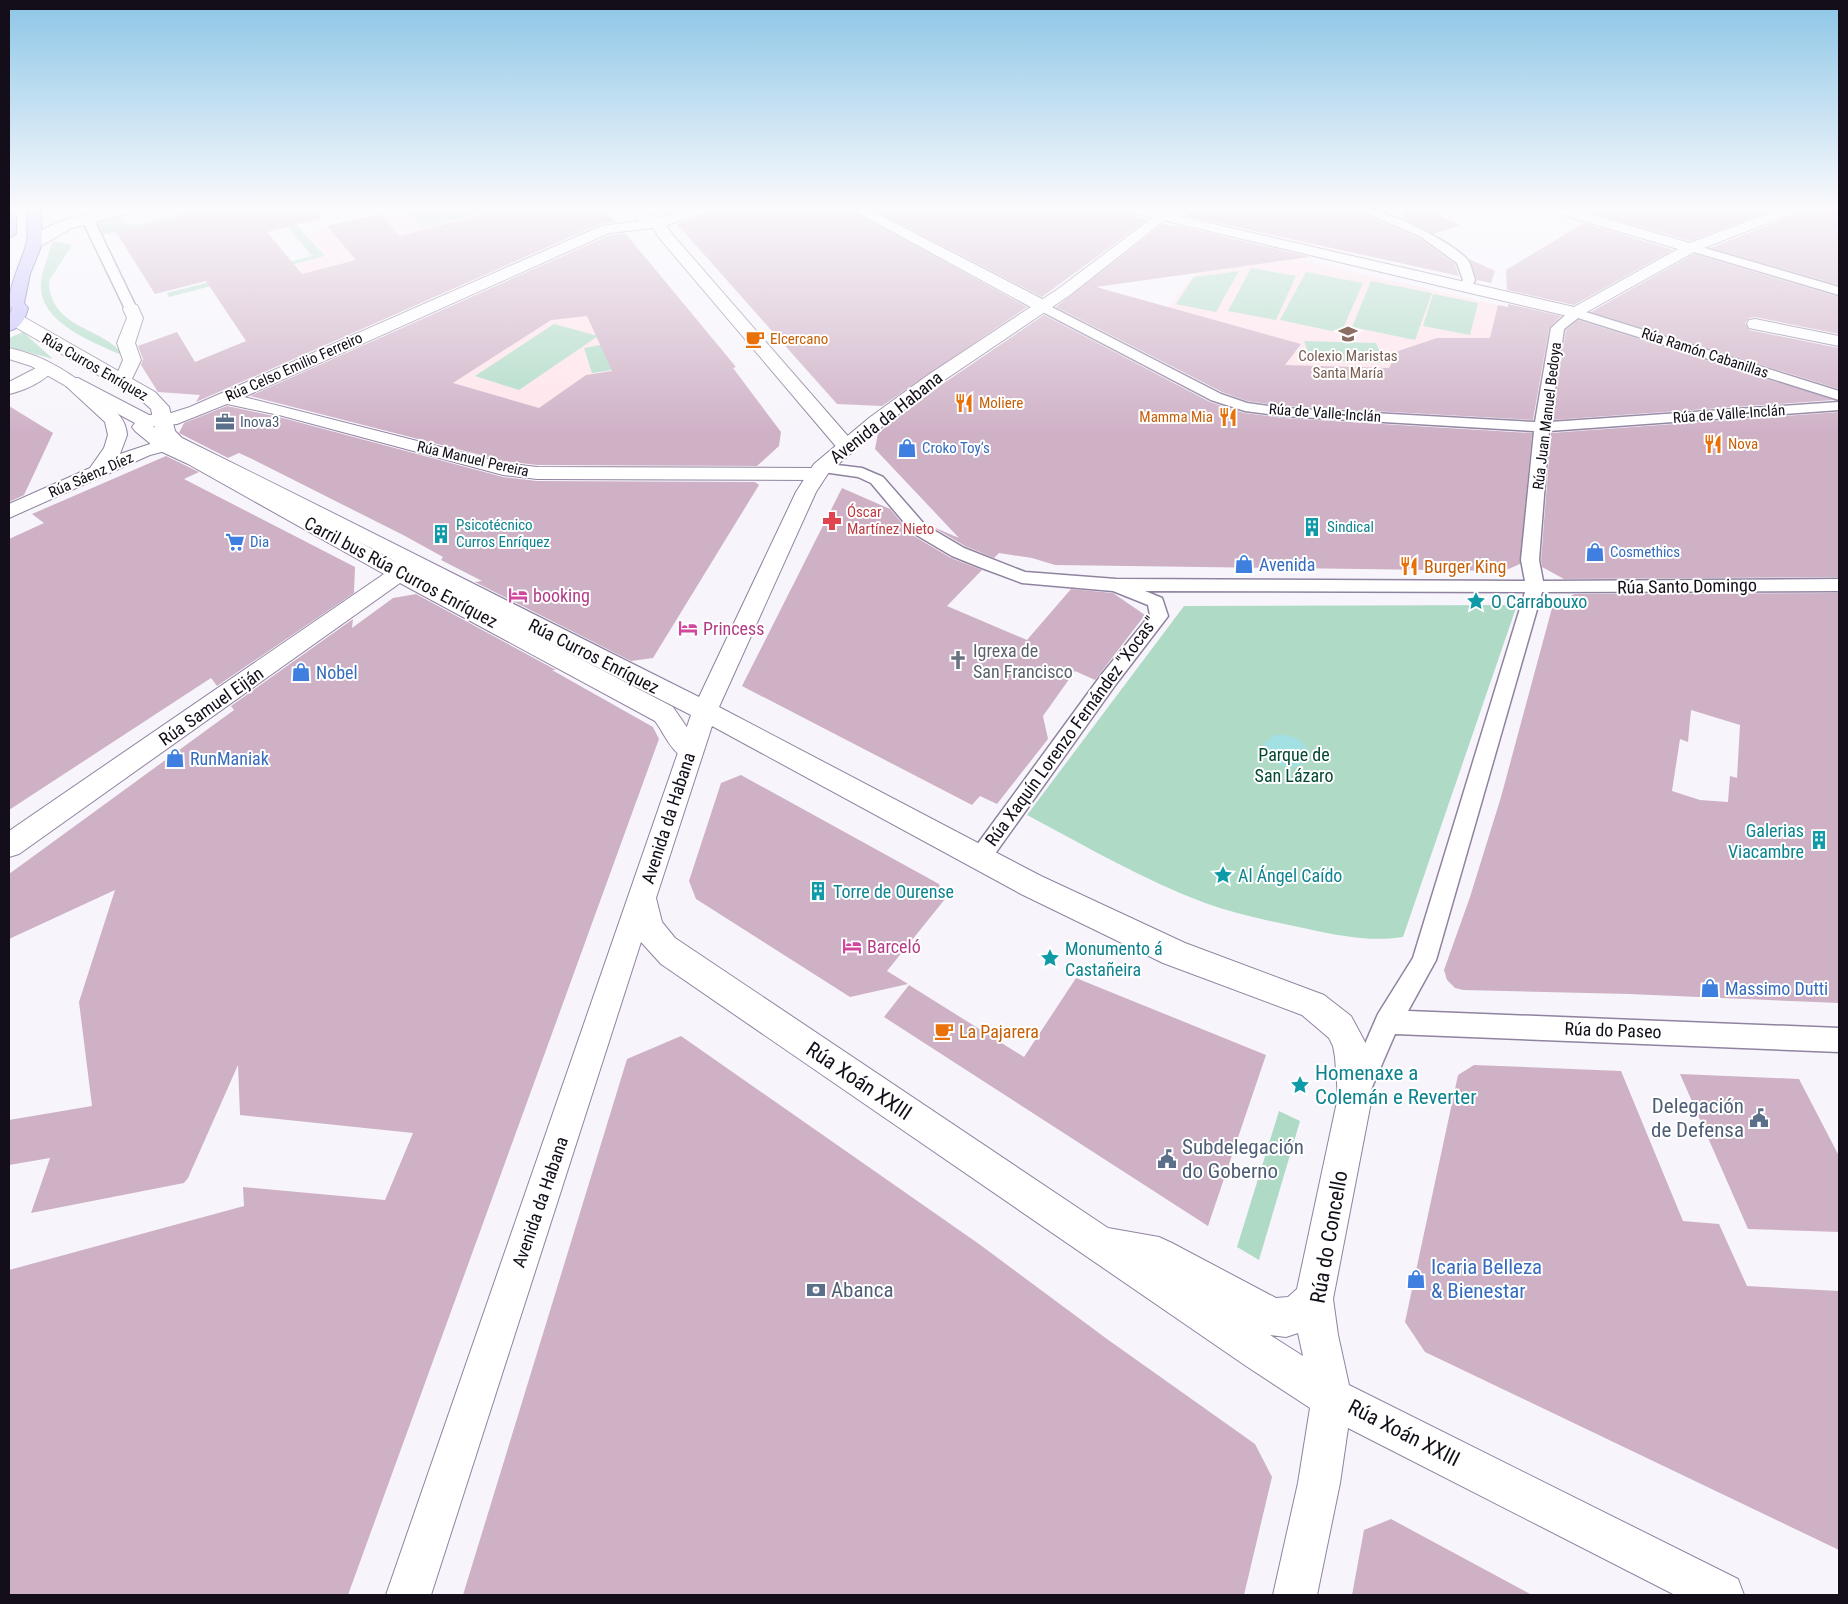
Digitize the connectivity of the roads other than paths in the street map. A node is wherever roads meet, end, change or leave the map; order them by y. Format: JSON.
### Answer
{"nodes":[{"id":1,"x":19,"y":284,"type":"edge"},
{"id":2,"x":118,"y":284,"type":"edge"},
{"id":3,"x":484,"y":284,"type":"edge"},
{"id":4,"x":706,"y":284,"type":"edge"},
{"id":5,"x":1000,"y":284,"type":"edge"},
{"id":6,"x":1072,"y":284,"type":"edge"},
{"id":7,"x":1457,"y":284,"type":"edge"},
{"id":8,"x":1628,"y":284,"type":"edge"},
{"id":9,"x":1814,"y":284,"type":"edge"},
{"id":10,"x":1466,"y":286,"type":"joint"},
{"id":11,"x":1839,"y":291,"type":"edge"},
{"id":12,"x":1042,"y":306,"type":"junction"},
{"id":13,"x":130,"y":309,"type":"joint"},
{"id":14,"x":12,"y":312,"type":"edge"},
{"id":15,"x":1576,"y":313,"type":"junction"},
{"id":16,"x":1755,"y":324,"type":"dead end"},
{"id":17,"x":1839,"y":341,"type":"edge"},
{"id":18,"x":9,"y":353,"type":"edge"},
{"id":19,"x":46,"y":368,"type":"junction"},
{"id":20,"x":123,"y":381,"type":"junction"},
{"id":21,"x":72,"y":382,"type":"junction"},
{"id":22,"x":14,"y":387,"type":"edge"},
{"id":23,"x":1839,"y":396,"type":"edge"},
{"id":24,"x":224,"y":398,"type":"junction"},
{"id":25,"x":1839,"y":406,"type":"edge"},
{"id":26,"x":132,"y":414,"type":"junction"},
{"id":27,"x":163,"y":421,"type":"junction"},
{"id":28,"x":1542,"y":427,"type":"junction"},
{"id":29,"x":170,"y":444,"type":"junction"},
{"id":30,"x":846,"y":446,"type":"junction"},
{"id":31,"x":819,"y":471,"type":"junction"},
{"id":32,"x":96,"y":473,"type":"junction"},
{"id":33,"x":9,"y":512,"type":"edge"},
{"id":34,"x":403,"y":566,"type":"junction"},
{"id":35,"x":1839,"y":584,"type":"edge"},
{"id":36,"x":1116,"y":585,"type":"junction"},
{"id":37,"x":1535,"y":587,"type":"junction"},
{"id":38,"x":704,"y":713,"type":"junction"},
{"id":39,"x":690,"y":751,"type":"junction"},
{"id":40,"x":9,"y":846,"type":"edge"},
{"id":41,"x":978,"y":859,"type":"junction"},
{"id":42,"x":641,"y":899,"type":"junction"},
{"id":43,"x":1387,"y":1022,"type":"junction"},
{"id":44,"x":1839,"y":1040,"type":"edge"},
{"id":45,"x":1355,"y":1097,"type":"junction"},
{"id":46,"x":1100,"y":1245,"type":"junction"},
{"id":47,"x":1314,"y":1299,"type":"junction"},
{"id":48,"x":1332,"y":1398,"type":"junction"},
{"id":49,"x":408,"y":1595,"type":"edge"},
{"id":50,"x":1294,"y":1595,"type":"edge"},
{"id":51,"x":1722,"y":1595,"type":"edge"}],
"edges":[{"from":1,"to":14,"type":"main road"},
{"from":2,"to":13,"type":"street"},
{"from":3,"to":24,"type":"street","name":"Rúa Celso Emilio Ferreiro"},
{"from":4,"to":30,"type":"street"},
{"from":5,"to":12,"type":"street","name":"Rúa de Valle-Inclán"},
{"from":6,"to":12,"type":"street","name":"Avenida da Habana"},
{"from":7,"to":10,"type":"street","name":"Rúa Ramón Cabanillas"},
{"from":8,"to":15,"type":"street","name":"Rúa Juan Manuel Bedoya"},
{"from":9,"to":11,"type":"street"},
{"from":10,"to":15,"type":"street","name":"Rúa Ramón Cabanillas"},
{"from":12,"to":28,"type":"street","name":"Rúa de Valle-Inclán"},
{"from":12,"to":30,"type":"street","name":"Avenida da Habana"},
{"from":13,"to":20,"type":"street"},
{"from":14,"to":20,"type":"street","name":"Rúa Curros Enríquez"},
{"from":15,"to":23,"type":"street","name":"Rúa Ramón Cabanillas"},
{"from":15,"to":28,"type":"street","name":"Rúa Juan Manuel Bedoya"},
{"from":16,"to":17,"type":"street"},
{"from":18,"to":19,"type":"street","name":"Rúa Curros Enríquez"},
{"from":19,"to":21,"type":"street","name":"Rúa Curros Enríquez"},
{"from":19,"to":22,"type":"street","name":"Rúa Curros Enríquez"},
{"from":20,"to":27,"type":"street","name":"Rúa Curros Enríquez"},
{"from":21,"to":26,"type":"street","name":"Rúa Curros Enríquez"},
{"from":21,"to":32,"type":"street","name":"Rúa Curros Enríquez"},
{"from":24,"to":27,"type":"street","name":"Rúa Celso Emilio Ferreiro"},
{"from":24,"to":31,"type":"street","name":"Rúa Manuel Pereira"},
{"from":25,"to":28,"type":"street","name":"Rúa de Valle-Inclán"},
{"from":26,"to":27,"type":"street","name":"Rúa Curros Enríquez"},
{"from":26,"to":29,"type":"street"},
{"from":27,"to":29,"type":"street","name":"Rúa Curros Enríquez"},
{"from":28,"to":37,"type":"street","name":"Rúa Juan Manuel Bedoya"},
{"from":29,"to":32,"type":"street","name":"Rúa Sáenz Díez"},
{"from":29,"to":34,"type":"street","name":"Rúa Curros Enríquez"},
{"from":30,"to":31,"type":"street","name":"Avenida da Habana"},
{"from":31,"to":36,"type":"street"},
{"from":31,"to":38,"type":"street","name":"Avenida da Habana"},
{"from":32,"to":33,"type":"street","name":"Rúa Sáenz Díez"},
{"from":34,"to":38,"type":"street","name":"Rúa Curros Enríquez"},
{"from":34,"to":39,"type":"street","name":"Carril bus Rúa Curros Enríquez"},
{"from":34,"to":40,"type":"street","name":"Rúa Samuel Eiján"},
{"from":35,"to":37,"type":"street","name":"Rúa Santo Domingo"},
{"from":36,"to":37,"type":"street"},
{"from":36,"to":41,"type":"street","name":"Rúa Xaquín Lorenzo Fernández \"Xocas\""},
{"from":37,"to":43,"type":"street"},
{"from":38,"to":39,"type":"street","name":"Avenida da Habana"},
{"from":38,"to":41,"type":"street","name":"Rúa Curros Enríquez"},
{"from":39,"to":42,"type":"street","name":"Avenida da Habana"},
{"from":41,"to":45,"type":"street","name":"Rúa do Concello"},
{"from":42,"to":46,"type":"street","name":"Rúa Xoán XXIII"},
{"from":42,"to":49,"type":"street","name":"Avenida da Habana"},
{"from":43,"to":44,"type":"street","name":"Rúa do Paseo"},
{"from":43,"to":45,"type":"street"},
{"from":45,"to":47,"type":"street","name":"Rúa do Concello"},
{"from":46,"to":47,"type":"street","name":"Rúa Xoán XXIII"},
{"from":46,"to":48,"type":"street","name":"Rúa Xoán XXIII"},
{"from":47,"to":48,"type":"street","name":"Rúa do Concello"},
{"from":48,"to":50,"type":"street","name":"Rúa do Concello"},
{"from":48,"to":51,"type":"street","name":"Rúa Xoán XXIII"}]}
